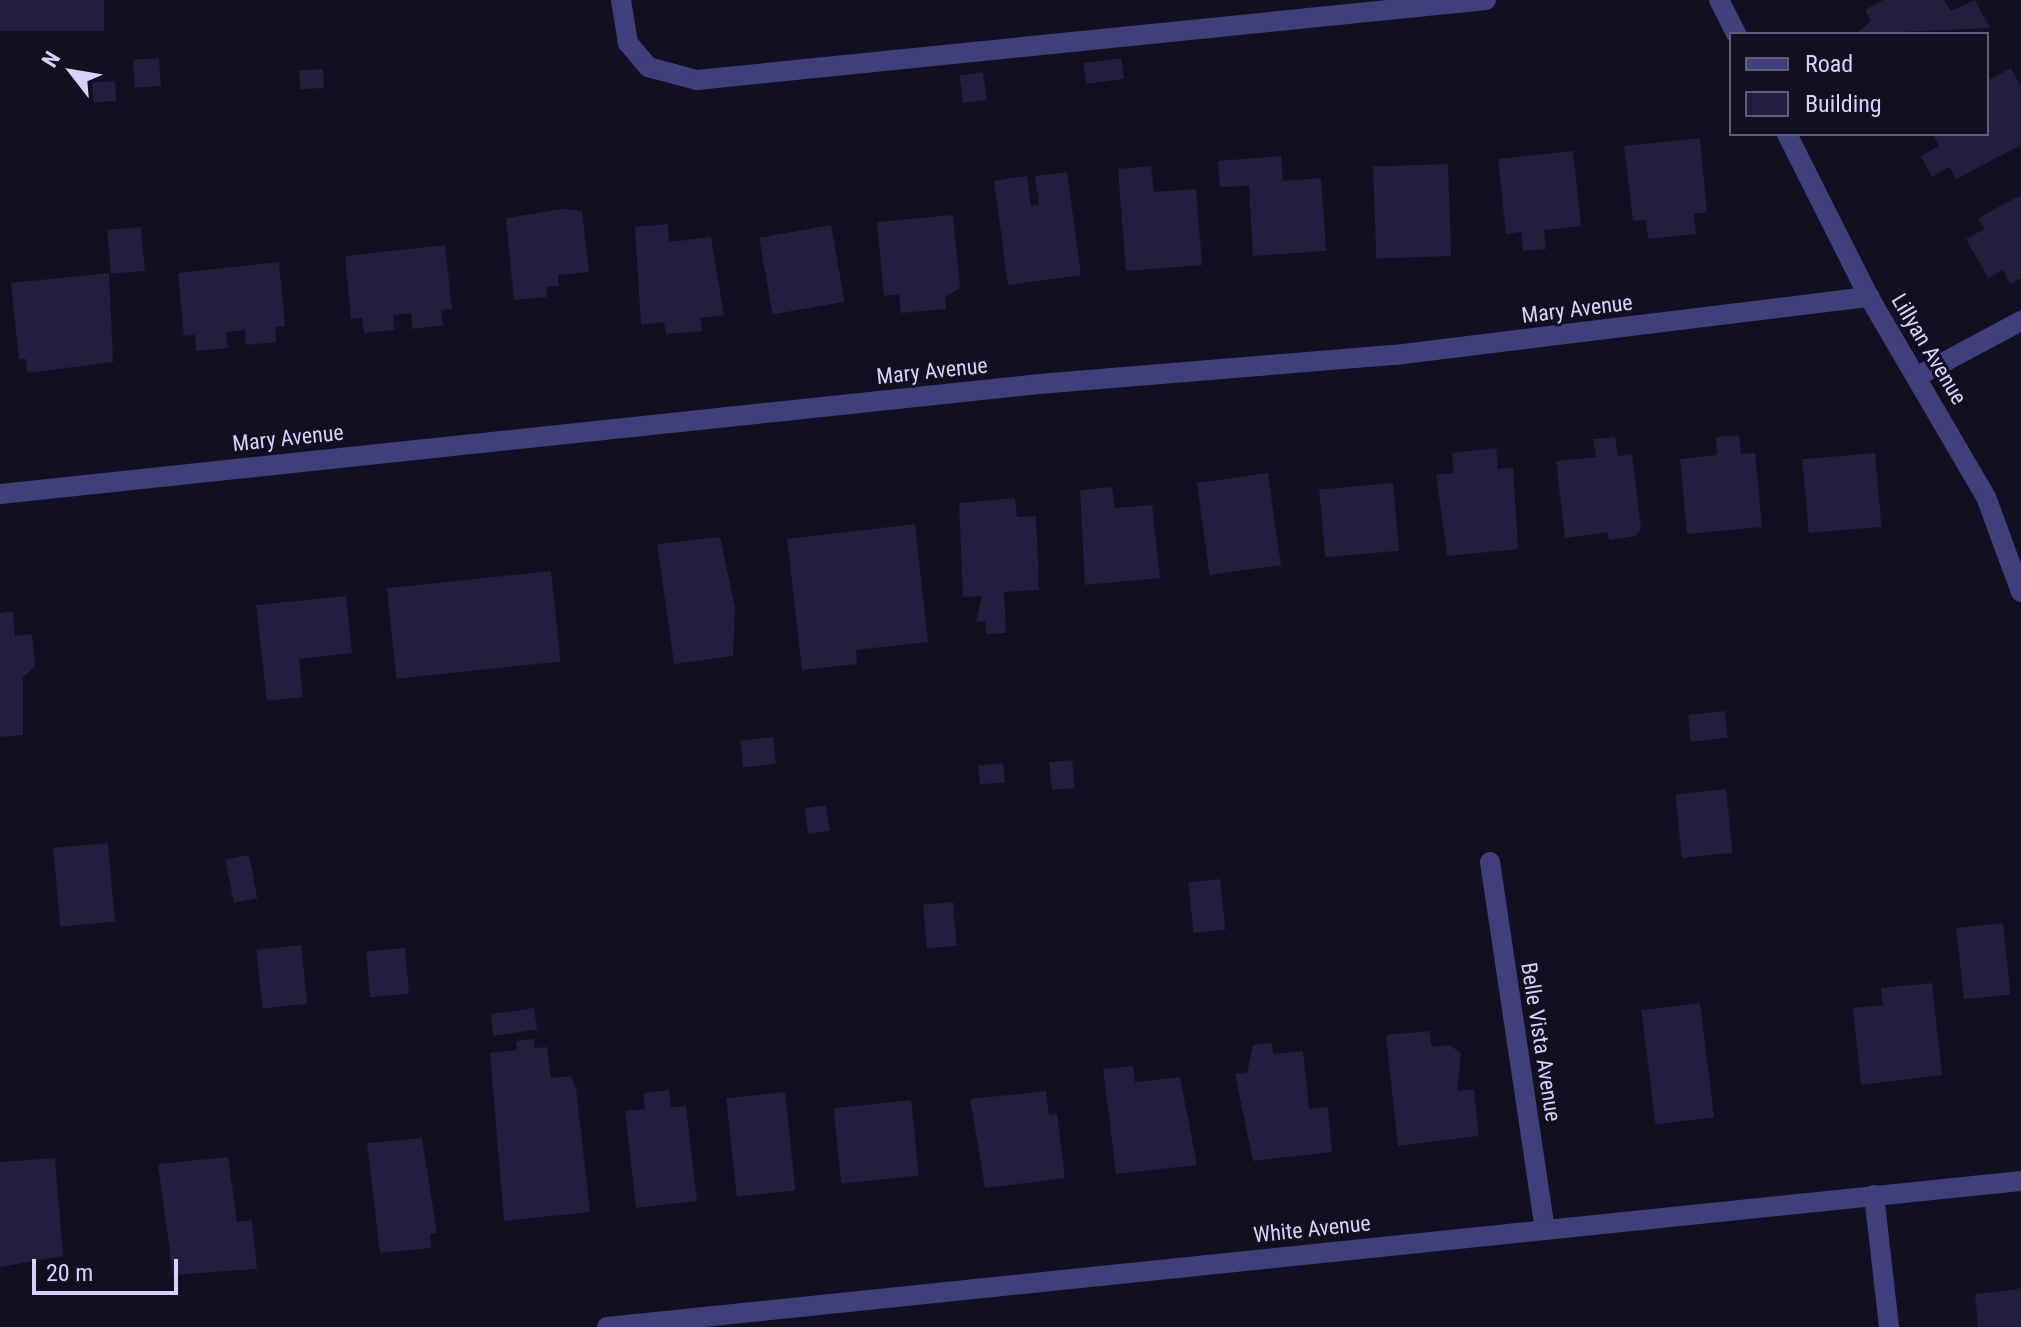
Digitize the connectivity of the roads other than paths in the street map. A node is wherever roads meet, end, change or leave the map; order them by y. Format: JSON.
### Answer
{"nodes":[{"id":1,"x":621,"y":0,"type":"edge"},
{"id":2,"x":1486,"y":0,"type":"edge"},
{"id":3,"x":1719,"y":0,"type":"edge"},
{"id":4,"x":1735,"y":32,"type":"edge"},
{"id":5,"x":1788,"y":136,"type":"edge"},
{"id":6,"x":1869,"y":297,"type":"junction"},
{"id":7,"x":2021,"y":321,"type":"edge"},
{"id":8,"x":1918,"y":376,"type":"junction"},
{"id":9,"x":0,"y":494,"type":"edge"},
{"id":10,"x":2021,"y":592,"type":"edge"},
{"id":11,"x":1490,"y":862,"type":"dead end"},
{"id":12,"x":2021,"y":1181,"type":"edge"},
{"id":13,"x":1874,"y":1195,"type":"junction"},
{"id":14,"x":1545,"y":1229,"type":"junction"},
{"id":15,"x":607,"y":1327,"type":"edge"},
{"id":16,"x":1889,"y":1327,"type":"edge"}],
"edges":[{"from":1,"to":2,"type":"street"},
{"from":3,"to":4,"type":"street"},
{"from":5,"to":6,"type":"street","name":"Lillyan Avenue"},
{"from":6,"to":8,"type":"street","name":"Lillyan Avenue"},
{"from":6,"to":9,"type":"street","name":"Mary Avenue"},
{"from":7,"to":8,"type":"street"},
{"from":8,"to":10,"type":"street","name":"Lillyan Avenue"},
{"from":11,"to":14,"type":"street","name":"Belle Vista Avenue"},
{"from":12,"to":13,"type":"street","name":"White Avenue"},
{"from":13,"to":14,"type":"street","name":"White Avenue"},
{"from":13,"to":16,"type":"street"},
{"from":14,"to":15,"type":"street","name":"White Avenue"}]}
